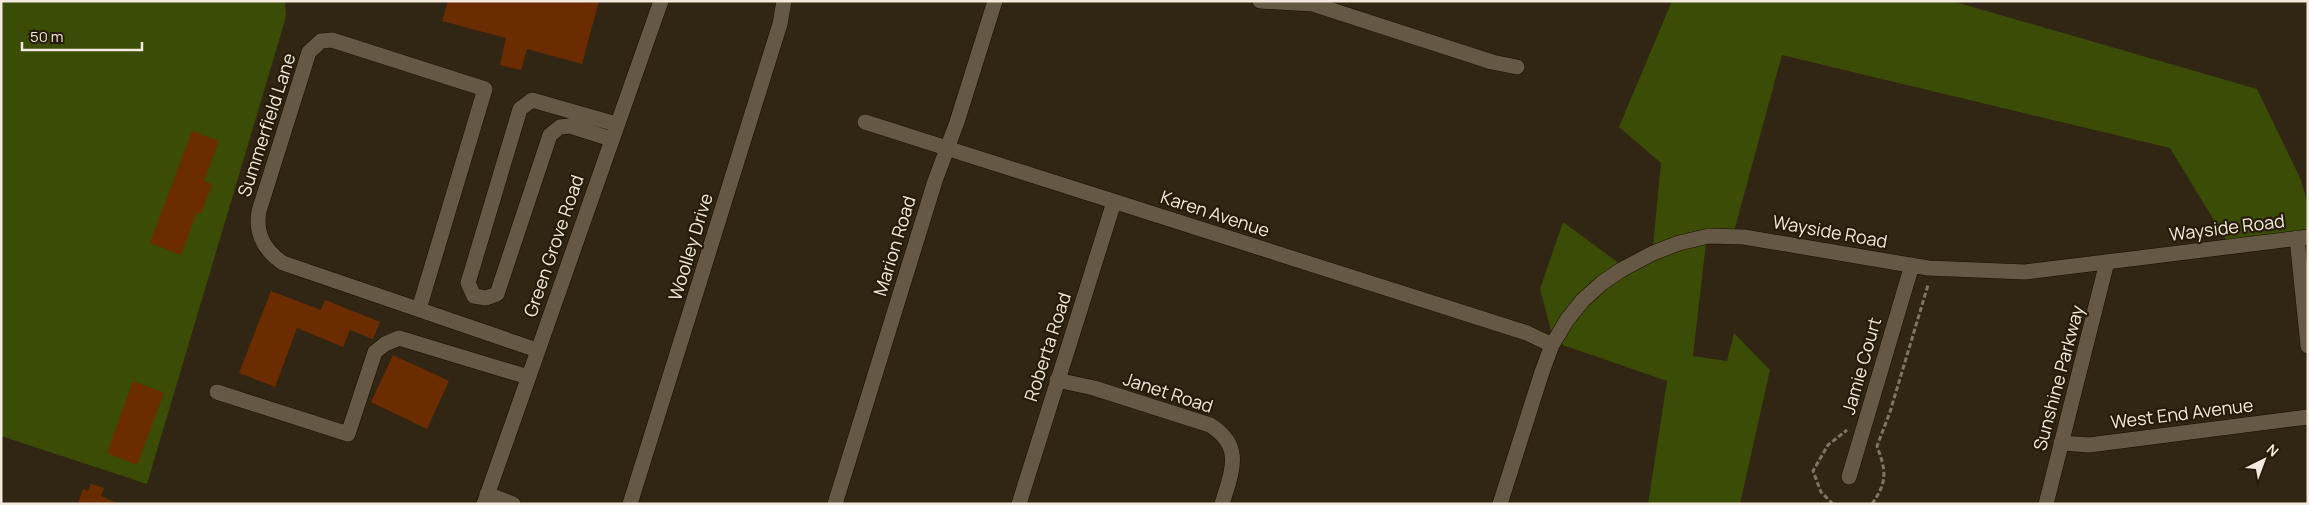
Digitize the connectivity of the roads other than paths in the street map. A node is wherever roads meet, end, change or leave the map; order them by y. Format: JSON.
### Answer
{"nodes":[{"id":1,"x":661,"y":1,"type":"edge"},
{"id":2,"x":784,"y":1,"type":"edge"},
{"id":3,"x":995,"y":1,"type":"edge"},
{"id":4,"x":1260,"y":1,"type":"edge"},
{"id":5,"x":1517,"y":67,"type":"dead end"},
{"id":6,"x":865,"y":122,"type":"dead end"},
{"id":7,"x":616,"y":124,"type":"junction"},
{"id":8,"x":611,"y":139,"type":"junction"},
{"id":9,"x":947,"y":148,"type":"junction"},
{"id":10,"x":1114,"y":202,"type":"junction"},
{"id":11,"x":2303,"y":238,"type":"edge"},
{"id":12,"x":2107,"y":262,"type":"junction"},
{"id":13,"x":1912,"y":265,"type":"junction"},
{"id":14,"x":419,"y":309,"type":"junction"},
{"id":15,"x":1552,"y":345,"type":"junction"},
{"id":16,"x":2308,"y":346,"type":"edge"},
{"id":17,"x":537,"y":350,"type":"junction"},
{"id":18,"x":528,"y":377,"type":"junction"},
{"id":19,"x":1057,"y":380,"type":"junction"},
{"id":20,"x":217,"y":392,"type":"dead end"},
{"id":21,"x":2308,"y":417,"type":"edge"},
{"id":22,"x":2061,"y":443,"type":"junction"},
{"id":23,"x":1849,"y":477,"type":"dead end"},
{"id":24,"x":486,"y":499,"type":"edge"},
{"id":25,"x":1226,"y":503,"type":"edge"},
{"id":26,"x":513,"y":504,"type":"edge"},
{"id":27,"x":630,"y":504,"type":"edge"},
{"id":28,"x":835,"y":504,"type":"edge"},
{"id":29,"x":1019,"y":504,"type":"edge"},
{"id":30,"x":1500,"y":504,"type":"edge"},
{"id":31,"x":2046,"y":504,"type":"edge"}],
"edges":[{"from":1,"to":7,"type":"street","name":"Green Grove Road"},
{"from":2,"to":27,"type":"street","name":"Woolley Drive"},
{"from":3,"to":9,"type":"street","name":"Marion Road"},
{"from":4,"to":5,"type":"street"},
{"from":6,"to":9,"type":"street","name":"Karen Avenue"},
{"from":7,"to":8,"type":"street","name":"Green Grove Road"},
{"from":7,"to":8,"type":"street"},
{"from":8,"to":17,"type":"street","name":"Green Grove Road"},
{"from":9,"to":10,"type":"street","name":"Karen Avenue"},
{"from":9,"to":28,"type":"street","name":"Marion Road"},
{"from":10,"to":15,"type":"street","name":"Karen Avenue"},
{"from":10,"to":19,"type":"street","name":"Roberta Road"},
{"from":11,"to":12,"type":"street","name":"Wayside Road"},
{"from":11,"to":16,"type":"street"},
{"from":12,"to":13,"type":"street","name":"Wayside Road"},
{"from":12,"to":22,"type":"street","name":"Sunshine Parkway"},
{"from":13,"to":15,"type":"street","name":"Wayside Road"},
{"from":13,"to":23,"type":"street","name":"Jamie Court"},
{"from":14,"to":14,"type":"street","name":"Summerfield Lane"},
{"from":14,"to":17,"type":"street","name":"Summerfield Lane"},
{"from":15,"to":30,"type":"street","name":"Wayside Road"},
{"from":17,"to":18,"type":"street","name":"Green Grove Road"},
{"from":18,"to":20,"type":"street"},
{"from":18,"to":24,"type":"street","name":"Green Grove Road"},
{"from":19,"to":25,"type":"street","name":"Janet Road"},
{"from":19,"to":29,"type":"street","name":"Roberta Road"},
{"from":21,"to":22,"type":"street","name":"West End Avenue"},
{"from":22,"to":31,"type":"street","name":"Sunshine Parkway"},
{"from":24,"to":26,"type":"street"}]}
